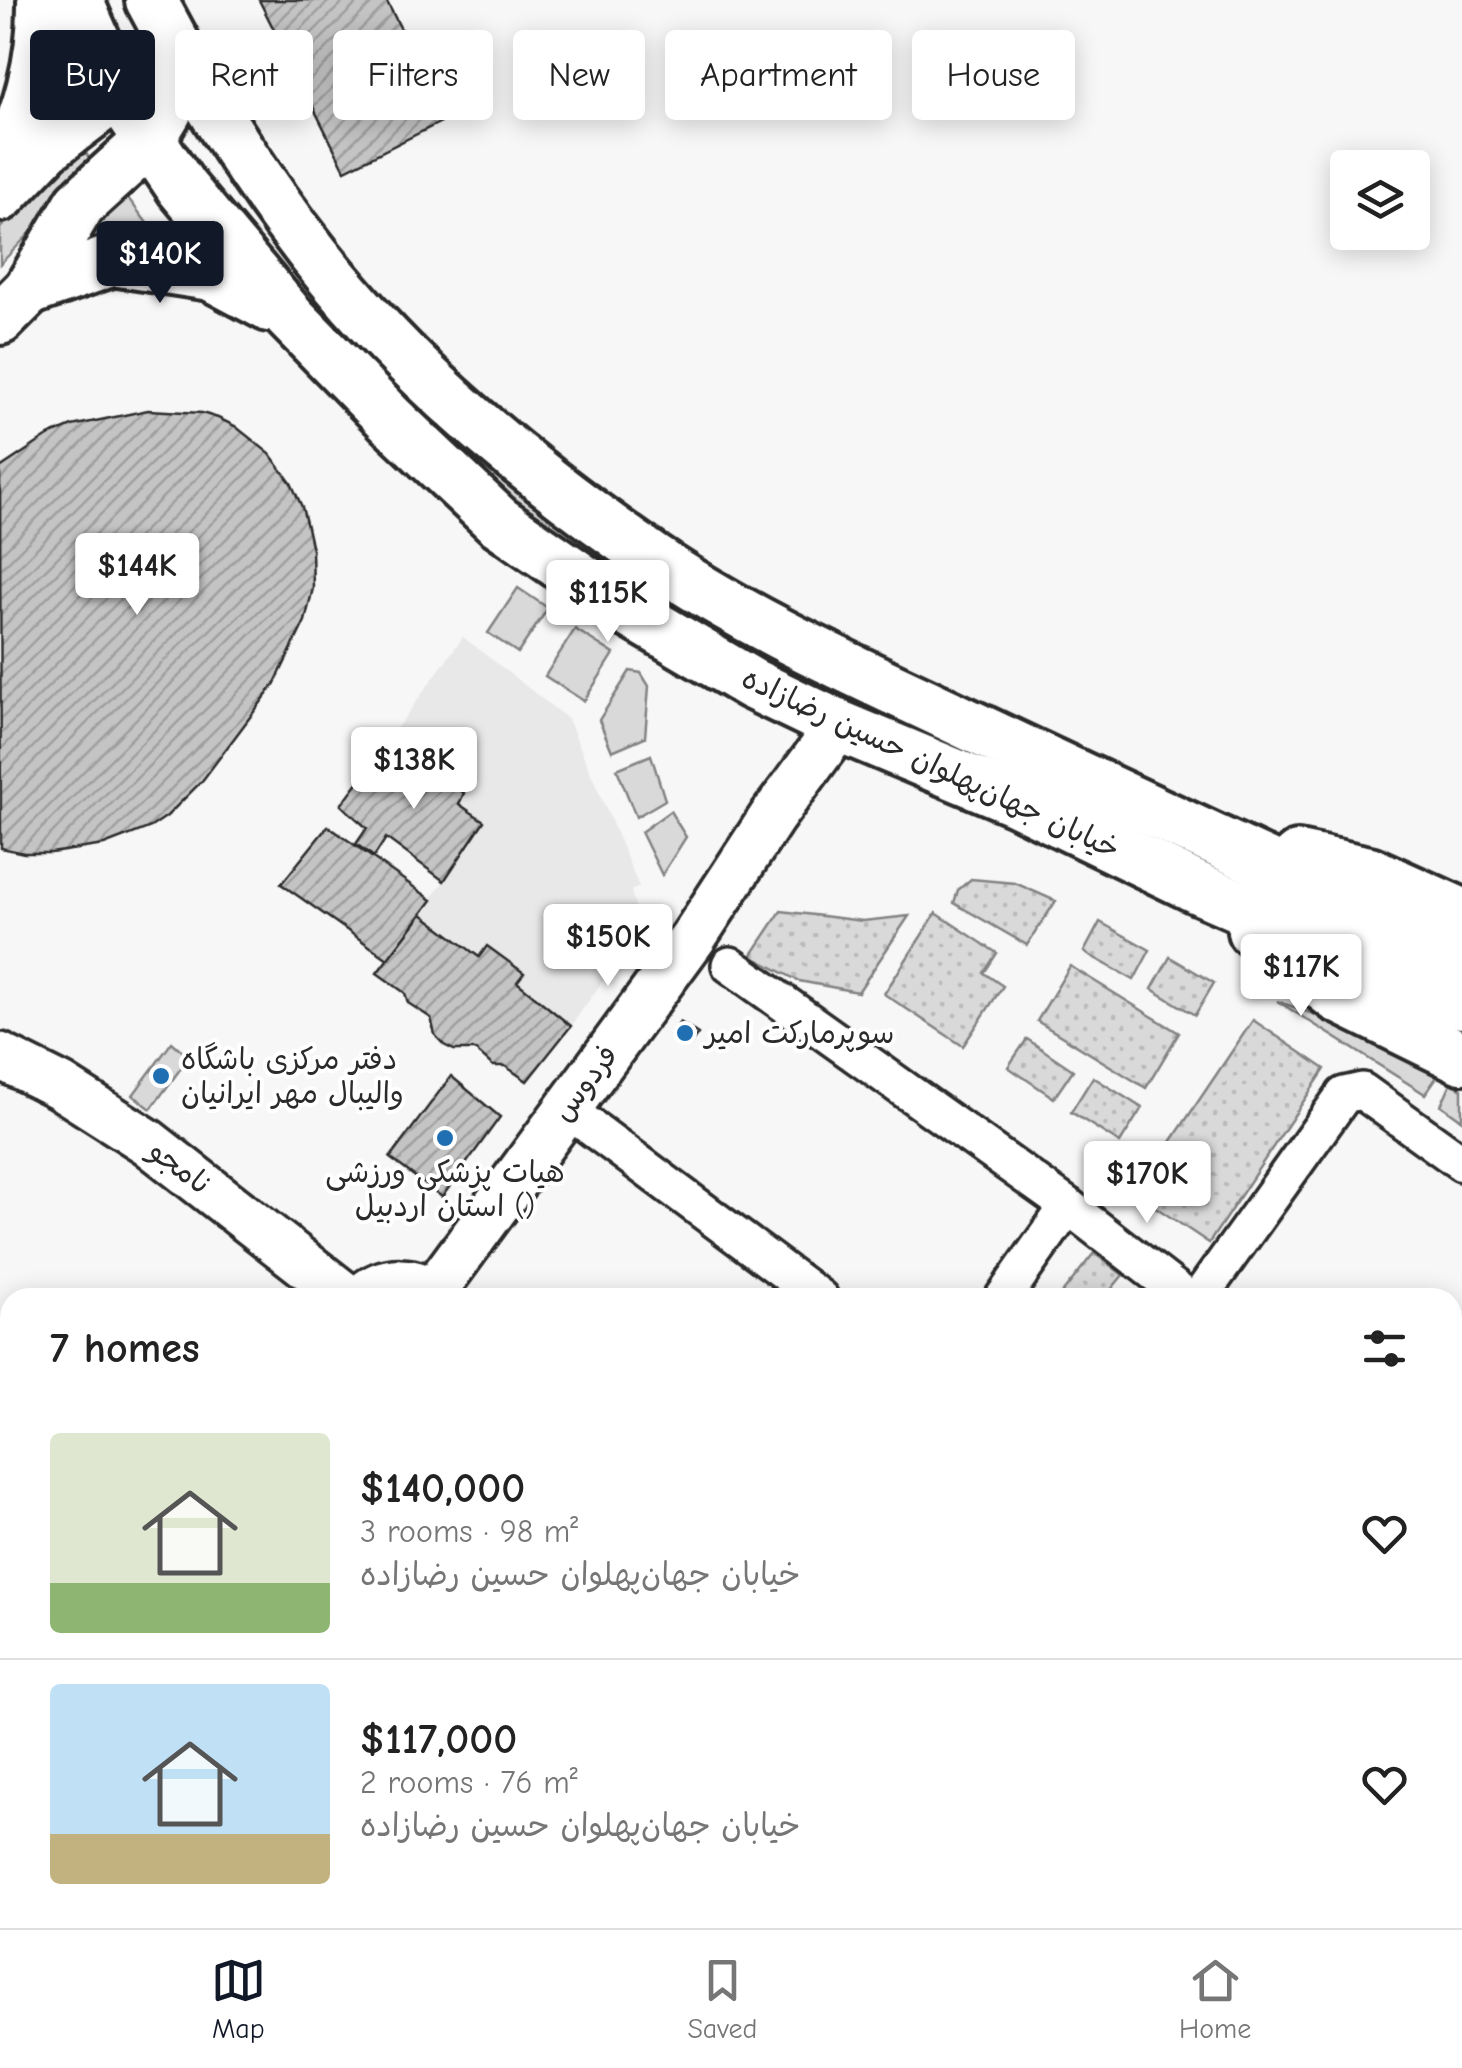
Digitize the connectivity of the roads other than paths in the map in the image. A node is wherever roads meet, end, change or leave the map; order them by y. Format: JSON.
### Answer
{"nodes":[{"id":1,"x":42,"y":0,"type":"edge"},
{"id":2,"x":77,"y":0,"type":"edge"},
{"id":3,"x":152,"y":0,"type":"edge"},
{"id":4,"x":90,"y":30,"type":"edge"},
{"id":5,"x":175,"y":46,"type":"edge"},
{"id":6,"x":175,"y":97,"type":"edge"},
{"id":7,"x":82,"y":120,"type":"edge"},
{"id":8,"x":135,"y":120,"type":"edge"},
{"id":9,"x":221,"y":120,"type":"edge"},
{"id":10,"x":148,"y":142,"type":"junction"},
{"id":11,"x":0,"y":168,"type":"edge"},
{"id":12,"x":0,"y":196,"type":"edge"},
{"id":13,"x":14,"y":304,"type":"edge"},
{"id":14,"x":289,"y":316,"type":"junction"},
{"id":15,"x":839,"y":726,"type":"junction"},
{"id":16,"x":1218,"y":840,"type":"junction"},
{"id":17,"x":1198,"y":888,"type":"junction"},
{"id":18,"x":1462,"y":914,"type":"edge"},
{"id":19,"x":1408,"y":954,"type":"junction"},
{"id":20,"x":1462,"y":956,"type":"edge"},
{"id":21,"x":730,"y":965,"type":"dead end"},
{"id":22,"x":1462,"y":1002,"type":"edge"},
{"id":23,"x":0,"y":1056,"type":"edge"},
{"id":24,"x":1462,"y":1058,"type":"edge"},
{"id":25,"x":565,"y":1108,"type":"junction"},
{"id":26,"x":1462,"y":1164,"type":"edge"},
{"id":27,"x":1068,"y":1206,"type":"junction"},
{"id":28,"x":335,"y":1288,"type":"edge"},
{"id":29,"x":378,"y":1288,"type":"edge"},
{"id":30,"x":418,"y":1288,"type":"edge"},
{"id":31,"x":441,"y":1288,"type":"edge"},
{"id":32,"x":807,"y":1288,"type":"edge"},
{"id":33,"x":1010,"y":1288,"type":"edge"},
{"id":34,"x":1174,"y":1288,"type":"edge"},
{"id":35,"x":1206,"y":1288,"type":"edge"}],
"edges":[{"from":1,"to":11,"type":"main road"},
{"from":2,"to":4,"type":"main road","name":"خیابان جهان‌پهلوان حسین رضا‌زاده"},
{"from":3,"to":5,"type":"main road","name":"خیابان جهان‌پهلوان حسین رضا‌زاده"},
{"from":6,"to":10,"type":"main road"},
{"from":7,"to":12,"type":"main road"},
{"from":8,"to":10,"type":"main road","name":"خیابان جهان‌پهلوان حسین رضا‌زاده"},
{"from":9,"to":16,"type":"main road","name":"خیابان جهان‌پهلوان حسین رضا‌زاده"},
{"from":10,"to":13,"type":"main road"},
{"from":10,"to":14,"type":"main road","name":"خیابان جهان‌پهلوان حسین رضا‌زاده"},
{"from":13,"to":14,"type":"main road"},
{"from":14,"to":15,"type":"main road","name":"خیابان جهان‌پهلوان حسین رضا‌زاده"},
{"from":15,"to":17,"type":"main road","name":"خیابان جهان‌پهلوان حسین رضا‌زاده"},
{"from":15,"to":25,"type":"street","name":"فردوس"},
{"from":16,"to":18,"type":"main road"},
{"from":16,"to":19,"type":"main road","name":"خیابان جهان‌پهلوان حسین رضا‌زاده"},
{"from":17,"to":19,"type":"main road","name":"خیابان جهان‌پهلوان حسین رضا‌زاده"},
{"from":17,"to":24,"type":"main road"},
{"from":19,"to":20,"type":"main road"},
{"from":19,"to":22,"type":"main road"},
{"from":21,"to":27,"type":"street"},
{"from":23,"to":28,"type":"street","name":"نامجو"},
{"from":25,"to":31,"type":"street","name":"فردوس"},
{"from":25,"to":32,"type":"street"},
{"from":26,"to":35,"type":"street"},
{"from":27,"to":33,"type":"street"},
{"from":27,"to":34,"type":"street"},
{"from":29,"to":30,"type":"street"}]}
